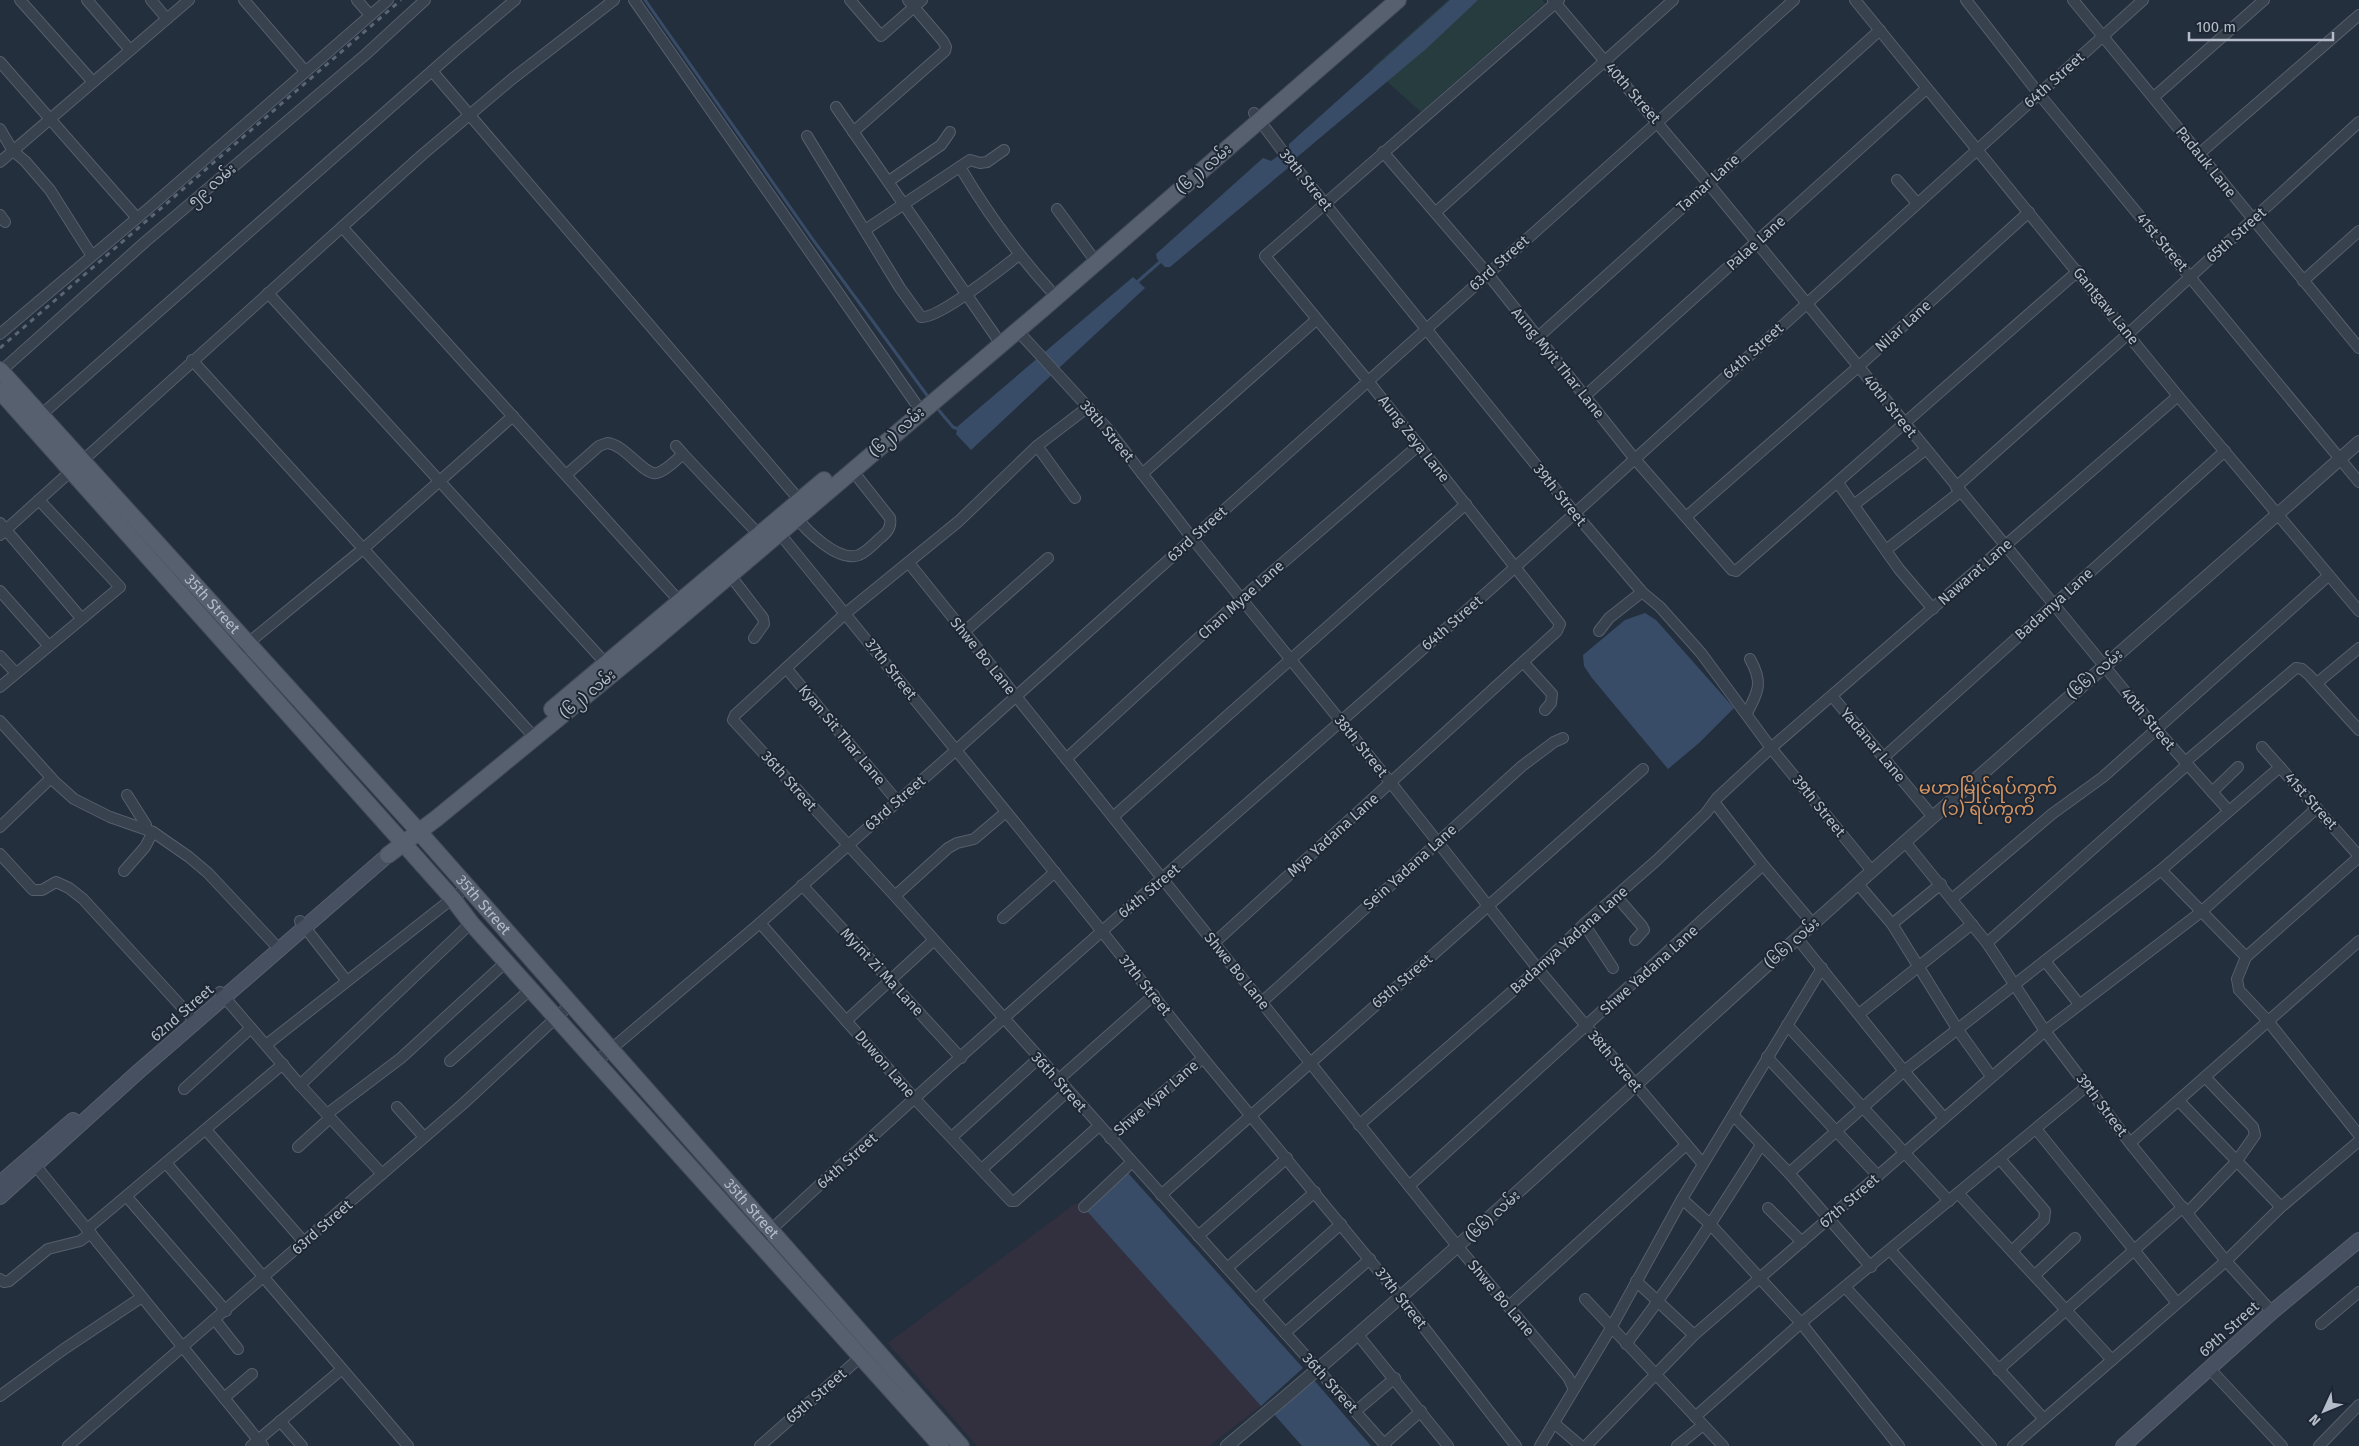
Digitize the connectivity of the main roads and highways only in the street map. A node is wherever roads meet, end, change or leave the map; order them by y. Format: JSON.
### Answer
{"nodes":[{"id":1,"x":1382,"y":0,"type":"edge"},
{"id":2,"x":1398,"y":0,"type":"edge"},
{"id":3,"x":1257,"y":117,"type":"junction"},
{"id":4,"x":998,"y":340,"type":"junction"},
{"id":5,"x":0,"y":371,"type":"edge"},
{"id":6,"x":0,"y":390,"type":"edge"},
{"id":7,"x":926,"y":400,"type":"junction"},
{"id":8,"x":76,"y":465,"type":"junction"},
{"id":9,"x":798,"y":509,"type":"junction"},
{"id":10,"x":763,"y":539,"type":"junction"},
{"id":11,"x":684,"y":606,"type":"junction"},
{"id":12,"x":242,"y":648,"type":"junction"},
{"id":13,"x":416,"y":828,"type":"junction"},
{"id":14,"x":400,"y":840,"type":"junction"},
{"id":15,"x":386,"y":851,"type":"joint"},
{"id":16,"x":222,"y":995,"type":"junction"},
{"id":17,"x":32,"y":1162,"type":"junction"},
{"id":18,"x":0,"y":1183,"type":"edge"},
{"id":19,"x":0,"y":1196,"type":"edge"},
{"id":20,"x":2359,"y":1240,"type":"edge"},
{"id":21,"x":867,"y":1351,"type":"junction"},
{"id":22,"x":941,"y":1446,"type":"edge"},
{"id":23,"x":961,"y":1446,"type":"edge"},
{"id":24,"x":2123,"y":1446,"type":"edge"}],
"edges":[{"from":1,"to":3,"type":"main road","name":"(၆၂) လမ်း"},
{"from":2,"to":3,"type":"main road","name":"(၆၂) လမ်း"},
{"from":3,"to":4,"type":"main road","name":"(၆၂) လမ်း"},
{"from":3,"to":4,"type":"main road","name":"(၆၂) လမ်း"},
{"from":4,"to":7,"type":"main road","name":"(၆၂) လမ်း"},
{"from":5,"to":8,"type":"main road","name":"35th Street"},
{"from":6,"to":8,"type":"main road","name":"35th Street"},
{"from":7,"to":9,"type":"main road","name":"(၆၂) လမ်း"},
{"from":7,"to":9,"type":"main road","name":"(၆၂) လမ်း"},
{"from":8,"to":12,"type":"main road","name":"35th Street"},
{"from":9,"to":10,"type":"main road","name":"(၆၂) လမ်း"},
{"from":10,"to":11,"type":"main road","name":"(၆၂) လမ်း"},
{"from":10,"to":11,"type":"main road","name":"(၆၂) လမ်း"},
{"from":11,"to":13,"type":"main road","name":"(၆၂) လမ်း"},
{"from":12,"to":13,"type":"main road","name":"35th Street"},
{"from":12,"to":14,"type":"main road","name":"35th Street"},
{"from":13,"to":14,"type":"main road","name":"(၆၂) လမ်း"},
{"from":13,"to":21,"type":"main road","name":"35th Street"},
{"from":14,"to":15,"type":"main road","name":"(၆၂) လမ်း"},
{"from":14,"to":21,"type":"main road","name":"35th Street"},
{"from":15,"to":16,"type":"main road","name":"62nd Street"},
{"from":16,"to":17,"type":"main road","name":"62nd Street"},
{"from":16,"to":17,"type":"main road","name":"62nd Street"},
{"from":17,"to":18,"type":"main road","name":"62nd Street"},
{"from":17,"to":19,"type":"main road","name":"62nd Street"},
{"from":20,"to":24,"type":"main road","name":"69th Street"},
{"from":21,"to":22,"type":"main road","name":"35th Street"},
{"from":21,"to":23,"type":"main road","name":"35th Street"}]}
